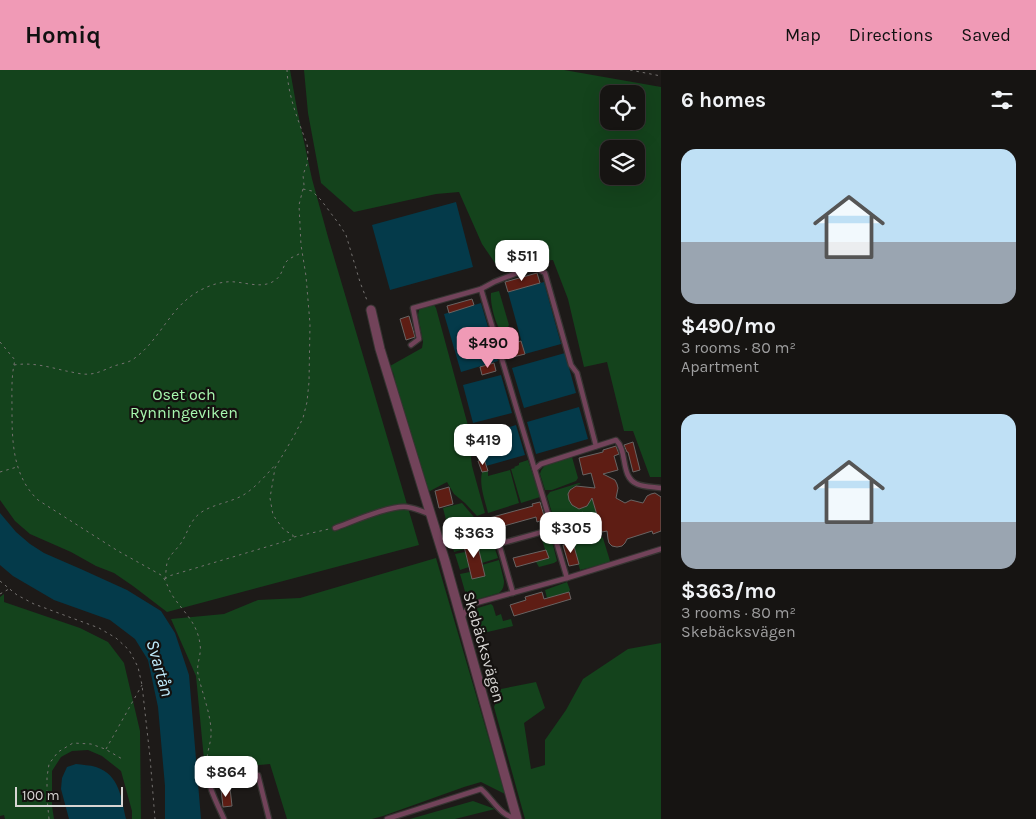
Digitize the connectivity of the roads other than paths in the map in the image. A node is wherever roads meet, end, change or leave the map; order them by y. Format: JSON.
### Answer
{"nodes":[{"id":1,"x":481,"y":289,"type":"junction"},
{"id":2,"x":371,"y":310,"type":"road end"},
{"id":3,"x":412,"y":345,"type":"dead end"},
{"id":4,"x":596,"y":446,"type":"junction"},
{"id":5,"x":535,"y":469,"type":"junction"},
{"id":6,"x":661,"y":488,"type":"edge"},
{"id":7,"x":430,"y":515,"type":"junction"},
{"id":8,"x":335,"y":528,"type":"road end"},
{"id":9,"x":553,"y":529,"type":"junction"},
{"id":10,"x":661,"y":550,"type":"edge"},
{"id":11,"x":568,"y":578,"type":"junction"},
{"id":12,"x":512,"y":593,"type":"junction"},
{"id":13,"x":461,"y":622,"type":"junction"},
{"id":14,"x":206,"y":766,"type":"road end"},
{"id":15,"x":208,"y":780,"type":"junction"},
{"id":16,"x":224,"y":819,"type":"edge"},
{"id":17,"x":269,"y":819,"type":"edge"},
{"id":18,"x":387,"y":819,"type":"edge"},
{"id":19,"x":517,"y":819,"type":"edge"}],
"edges":[{"from":1,"to":3,"type":"lane"},
{"from":1,"to":4,"type":"lane"},
{"from":1,"to":5,"type":"lane"},
{"from":2,"to":7,"type":"street","name":"Skebäcksvägen"},
{"from":4,"to":5,"type":"lane"},
{"from":4,"to":6,"type":"lane"},
{"from":5,"to":9,"type":"lane"},
{"from":7,"to":8,"type":"lane"},
{"from":7,"to":13,"type":"street","name":"Skebäcksvägen"},
{"from":9,"to":11,"type":"lane"},
{"from":9,"to":12,"type":"lane"},
{"from":10,"to":11,"type":"lane"},
{"from":11,"to":12,"type":"lane"},
{"from":12,"to":13,"type":"lane"},
{"from":13,"to":19,"type":"street","name":"Skebäcksvägen"},
{"from":14,"to":15,"type":"lane"},
{"from":15,"to":16,"type":"lane"},
{"from":15,"to":17,"type":"lane"},
{"from":18,"to":19,"type":"lane"}]}
